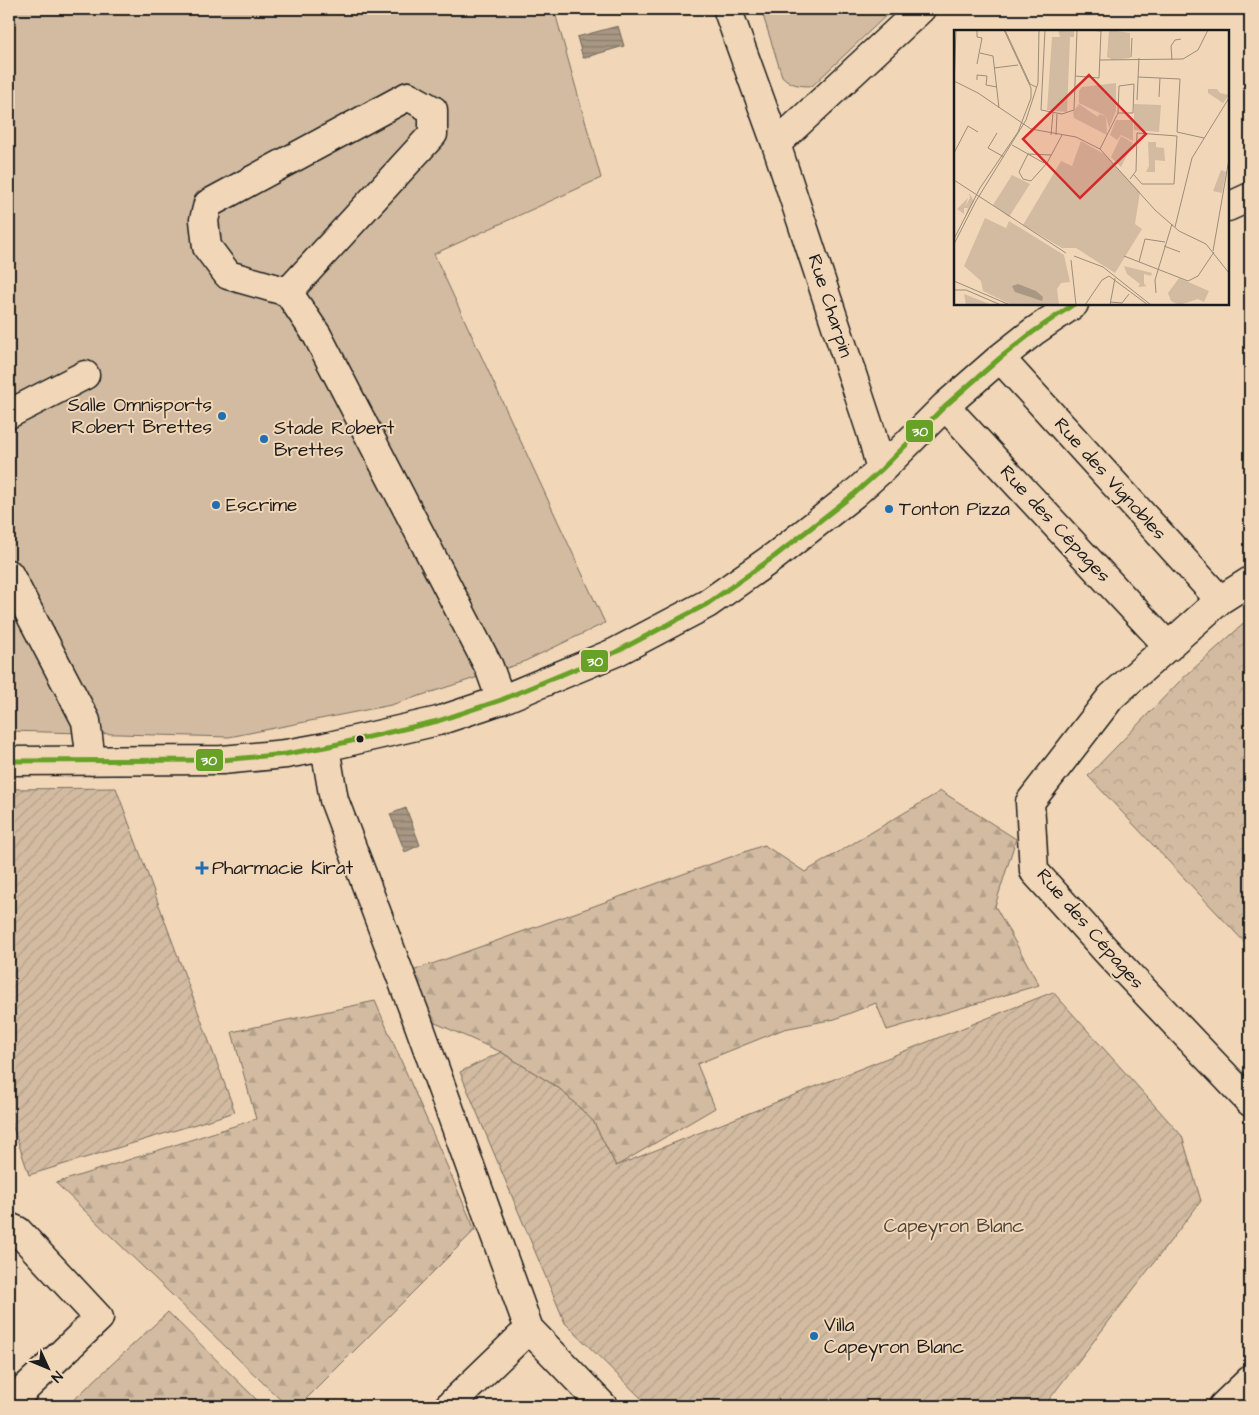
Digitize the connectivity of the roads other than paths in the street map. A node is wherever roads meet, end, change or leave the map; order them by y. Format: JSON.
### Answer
{"nodes":[{"id":1,"x":730,"y":9,"type":"edge"},
{"id":2,"x":921,"y":9,"type":"edge"},
{"id":3,"x":776,"y":144,"type":"junction"},
{"id":4,"x":1250,"y":197,"type":"edge"},
{"id":5,"x":1229,"y":207,"type":"edge"},
{"id":6,"x":288,"y":292,"type":"junction"},
{"id":7,"x":1073,"y":305,"type":"edge"},
{"id":8,"x":1000,"y":358,"type":"junction"},
{"id":9,"x":85,"y":375,"type":"dead end"},
{"id":10,"x":945,"y":406,"type":"junction"},
{"id":11,"x":9,"y":414,"type":"edge"},
{"id":12,"x":881,"y":470,"type":"junction"},
{"id":13,"x":9,"y":574,"type":"edge"},
{"id":14,"x":1250,"y":581,"type":"edge"},
{"id":15,"x":1220,"y":600,"type":"junction"},
{"id":16,"x":1169,"y":647,"type":"junction"},
{"id":17,"x":501,"y":700,"type":"junction"},
{"id":18,"x":325,"y":748,"type":"junction"},
{"id":19,"x":9,"y":761,"type":"edge"},
{"id":20,"x":90,"y":762,"type":"junction"},
{"id":21,"x":1250,"y":1102,"type":"edge"},
{"id":22,"x":9,"y":1227,"type":"edge"},
{"id":23,"x":529,"y":1329,"type":"junction"},
{"id":24,"x":1250,"y":1380,"type":"edge"},
{"id":25,"x":9,"y":1404,"type":"edge"},
{"id":26,"x":449,"y":1406,"type":"edge"},
{"id":27,"x":603,"y":1406,"type":"edge"},
{"id":28,"x":1223,"y":1406,"type":"edge"}],
"edges":[{"from":1,"to":3,"type":"street","name":"Rue Charpin"},
{"from":2,"to":3,"type":"street"},
{"from":3,"to":12,"type":"street","name":"Rue Charpin"},
{"from":4,"to":5,"type":"street"},
{"from":6,"to":6,"type":"street"},
{"from":6,"to":17,"type":"street"},
{"from":7,"to":8,"type":"street"},
{"from":8,"to":10,"type":"street"},
{"from":8,"to":15,"type":"street","name":"Rue des Vignobles"},
{"from":9,"to":11,"type":"street"},
{"from":10,"to":12,"type":"street"},
{"from":10,"to":16,"type":"street","name":"Rue des Cépages"},
{"from":12,"to":17,"type":"street"},
{"from":13,"to":20,"type":"street"},
{"from":14,"to":15,"type":"street"},
{"from":15,"to":16,"type":"street"},
{"from":16,"to":21,"type":"street","name":"Rue des Cépages"},
{"from":17,"to":18,"type":"street"},
{"from":18,"to":20,"type":"street"},
{"from":18,"to":23,"type":"street"},
{"from":19,"to":20,"type":"street"},
{"from":22,"to":25,"type":"street"},
{"from":23,"to":26,"type":"street"},
{"from":23,"to":27,"type":"street"},
{"from":24,"to":28,"type":"street"}]}
